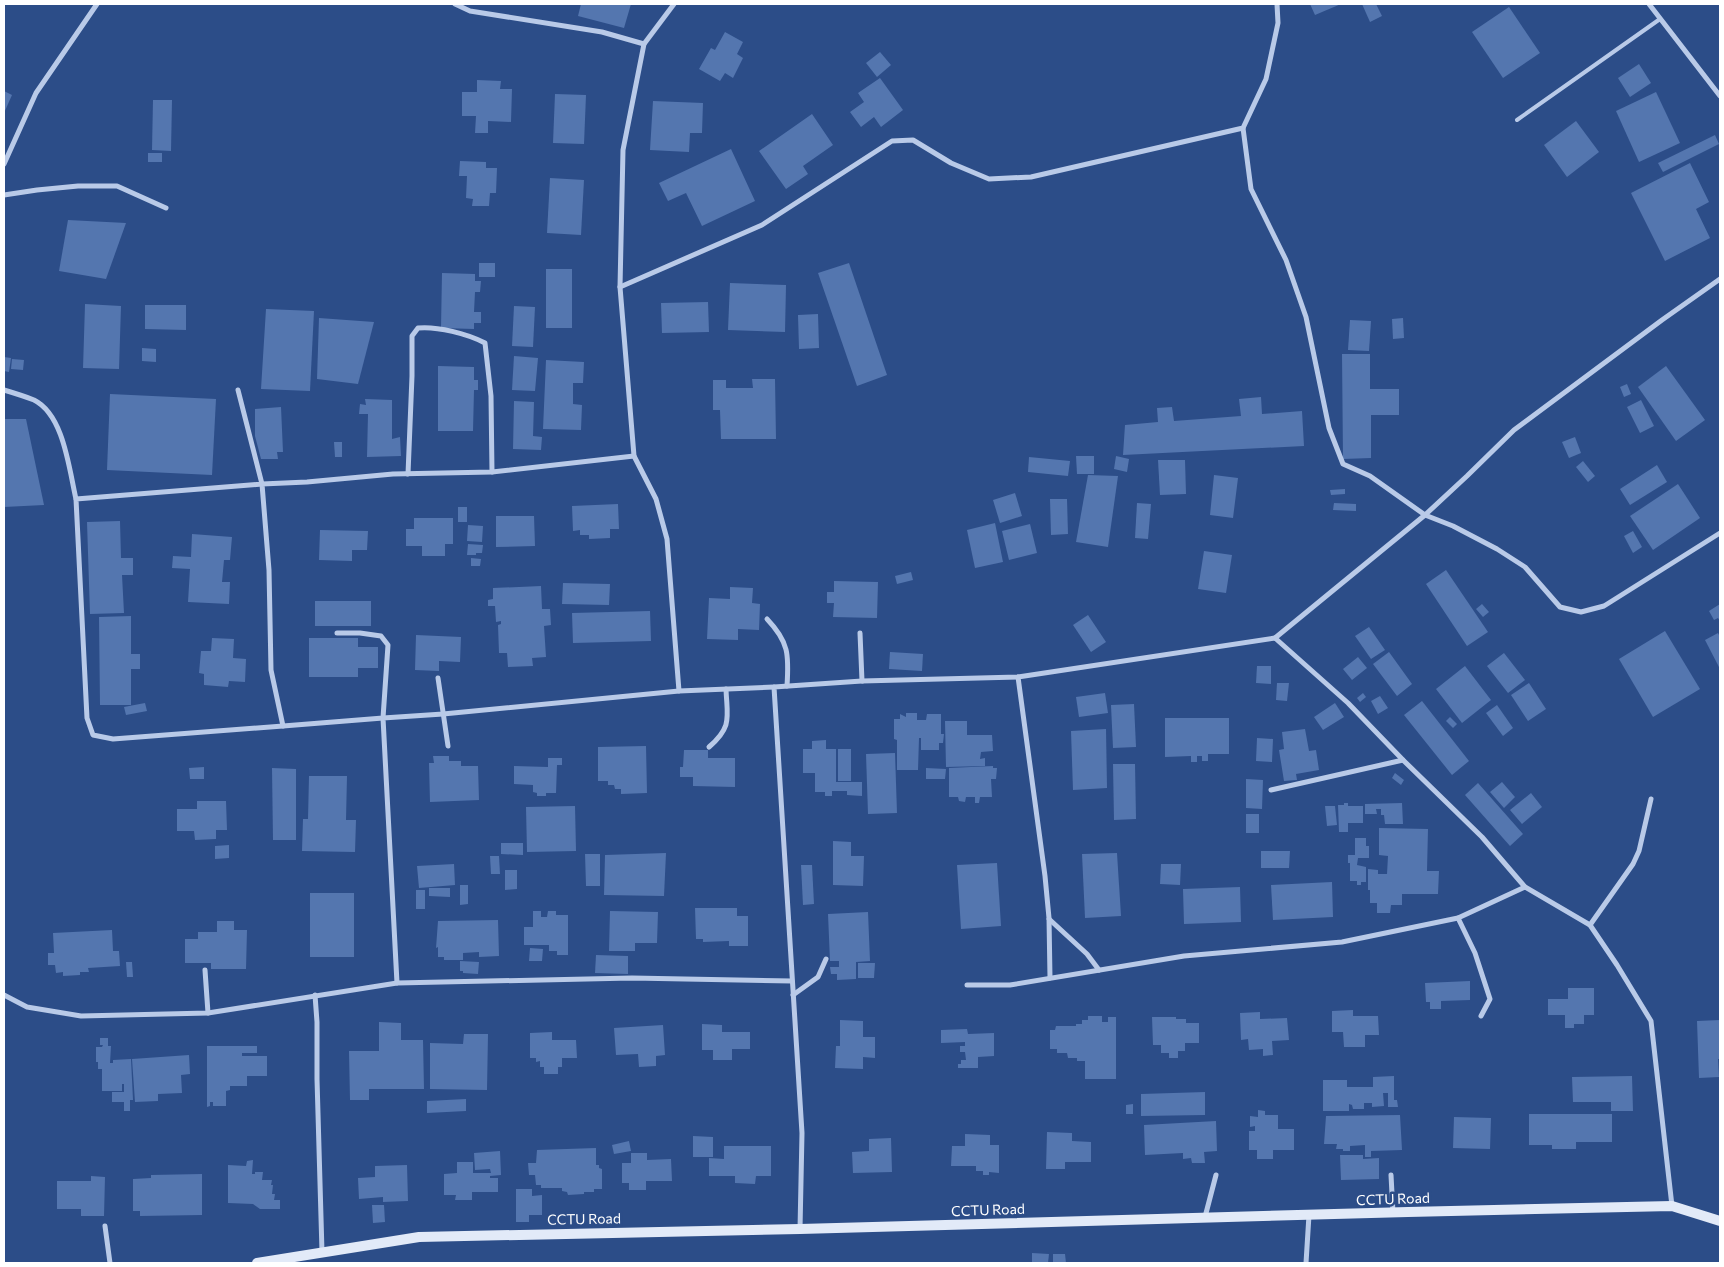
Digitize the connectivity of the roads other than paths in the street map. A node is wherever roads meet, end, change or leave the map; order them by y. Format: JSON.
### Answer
{"nodes":[{"id":1,"x":97,"y":4,"type":"edge"},
{"id":2,"x":455,"y":4,"type":"edge"},
{"id":3,"x":674,"y":4,"type":"edge"},
{"id":4,"x":1277,"y":4,"type":"edge"},
{"id":5,"x":1648,"y":4,"type":"edge"},
{"id":6,"x":1660,"y":19,"type":"junction"},
{"id":7,"x":644,"y":44,"type":"junction"},
{"id":8,"x":1720,"y":85,"type":"edge"},
{"id":9,"x":1715,"y":88,"type":"junction"},
{"id":10,"x":1720,"y":96,"type":"edge"},
{"id":11,"x":1517,"y":120,"type":"dead end"},
{"id":12,"x":1243,"y":128,"type":"junction"},
{"id":13,"x":4,"y":164,"type":"edge"},
{"id":14,"x":4,"y":195,"type":"edge"},
{"id":15,"x":166,"y":208,"type":"dead end"},
{"id":16,"x":1720,"y":279,"type":"edge"},
{"id":17,"x":620,"y":287,"type":"junction"},
{"id":18,"x":4,"y":390,"type":"edge"},
{"id":19,"x":238,"y":390,"type":"dead end"},
{"id":20,"x":634,"y":456,"type":"junction"},
{"id":21,"x":492,"y":472,"type":"junction"},
{"id":22,"x":408,"y":474,"type":"junction"},
{"id":23,"x":262,"y":484,"type":"junction"},
{"id":24,"x":76,"y":498,"type":"junction"},
{"id":25,"x":1425,"y":515,"type":"junction"},
{"id":26,"x":1720,"y":533,"type":"edge"},
{"id":27,"x":767,"y":619,"type":"dead end"},
{"id":28,"x":337,"y":633,"type":"dead end"},
{"id":29,"x":860,"y":633,"type":"dead end"},
{"id":30,"x":1275,"y":638,"type":"junction"},
{"id":31,"x":1018,"y":677,"type":"junction"},
{"id":32,"x":438,"y":678,"type":"dead end"},
{"id":33,"x":862,"y":681,"type":"junction"},
{"id":34,"x":774,"y":686,"type":"junction"},
{"id":35,"x":787,"y":686,"type":"junction"},
{"id":36,"x":726,"y":689,"type":"junction"},
{"id":37,"x":679,"y":691,"type":"junction"},
{"id":38,"x":442,"y":714,"type":"junction"},
{"id":39,"x":383,"y":718,"type":"junction"},
{"id":40,"x":284,"y":726,"type":"junction"},
{"id":41,"x":448,"y":746,"type":"dead end"},
{"id":42,"x":709,"y":746,"type":"dead end"},
{"id":43,"x":1402,"y":760,"type":"junction"},
{"id":44,"x":1271,"y":790,"type":"dead end"},
{"id":45,"x":1651,"y":799,"type":"dead end"},
{"id":46,"x":1525,"y":887,"type":"junction"},
{"id":47,"x":1048,"y":918,"type":"junction"},
{"id":48,"x":1458,"y":918,"type":"junction"},
{"id":49,"x":1590,"y":925,"type":"junction"},
{"id":50,"x":826,"y":959,"type":"dead end"},
{"id":51,"x":205,"y":970,"type":"dead end"},
{"id":52,"x":1099,"y":970,"type":"junction"},
{"id":53,"x":1050,"y":978,"type":"junction"},
{"id":54,"x":792,"y":981,"type":"junction"},
{"id":55,"x":397,"y":983,"type":"junction"},
{"id":56,"x":967,"y":985,"type":"dead end"},
{"id":57,"x":4,"y":995,"type":"edge"},
{"id":58,"x":315,"y":995,"type":"junction"},
{"id":59,"x":793,"y":995,"type":"junction"},
{"id":60,"x":208,"y":1012,"type":"junction"},
{"id":61,"x":1481,"y":1016,"type":"dead end"},
{"id":62,"x":1216,"y":1175,"type":"dead end"},
{"id":63,"x":1391,"y":1175,"type":"dead end"},
{"id":64,"x":1672,"y":1206,"type":"junction"},
{"id":65,"x":1393,"y":1213,"type":"junction"},
{"id":66,"x":1309,"y":1215,"type":"junction"},
{"id":67,"x":1205,"y":1218,"type":"junction"},
{"id":68,"x":1720,"y":1221,"type":"edge"},
{"id":69,"x":105,"y":1226,"type":"dead end"},
{"id":70,"x":800,"y":1230,"type":"junction"},
{"id":71,"x":322,"y":1252,"type":"junction"},
{"id":72,"x":110,"y":1263,"type":"edge"},
{"id":73,"x":257,"y":1263,"type":"edge"},
{"id":74,"x":1306,"y":1263,"type":"edge"}],
"edges":[{"from":1,"to":13,"type":"street"},
{"from":2,"to":7,"type":"street"},
{"from":3,"to":7,"type":"street"},
{"from":4,"to":12,"type":"street"},
{"from":5,"to":6,"type":"street"},
{"from":6,"to":9,"type":"street"},
{"from":6,"to":11,"type":"lane"},
{"from":7,"to":17,"type":"street"},
{"from":8,"to":9,"type":"street"},
{"from":9,"to":10,"type":"street"},
{"from":12,"to":17,"type":"street"},
{"from":12,"to":25,"type":"street"},
{"from":14,"to":15,"type":"street"},
{"from":16,"to":25,"type":"street"},
{"from":17,"to":20,"type":"street"},
{"from":18,"to":24,"type":"street"},
{"from":19,"to":23,"type":"street"},
{"from":20,"to":21,"type":"street"},
{"from":20,"to":37,"type":"street"},
{"from":21,"to":22,"type":"street"},
{"from":21,"to":22,"type":"street"},
{"from":22,"to":23,"type":"street"},
{"from":23,"to":24,"type":"street"},
{"from":23,"to":40,"type":"street"},
{"from":24,"to":40,"type":"street"},
{"from":25,"to":26,"type":"street"},
{"from":25,"to":30,"type":"street"},
{"from":27,"to":35,"type":"street"},
{"from":28,"to":39,"type":"street"},
{"from":29,"to":33,"type":"street"},
{"from":30,"to":31,"type":"street"},
{"from":30,"to":43,"type":"street"},
{"from":31,"to":33,"type":"street"},
{"from":31,"to":47,"type":"street"},
{"from":32,"to":38,"type":"street"},
{"from":33,"to":35,"type":"street"},
{"from":34,"to":35,"type":"street"},
{"from":34,"to":36,"type":"street"},
{"from":34,"to":54,"type":"street"},
{"from":36,"to":37,"type":"street"},
{"from":36,"to":42,"type":"street"},
{"from":37,"to":38,"type":"street"},
{"from":38,"to":39,"type":"street"},
{"from":38,"to":41,"type":"street"},
{"from":39,"to":40,"type":"street"},
{"from":39,"to":55,"type":"street"},
{"from":43,"to":44,"type":"street"},
{"from":43,"to":46,"type":"street"},
{"from":45,"to":49,"type":"street"},
{"from":46,"to":48,"type":"street"},
{"from":46,"to":49,"type":"street"},
{"from":47,"to":52,"type":"street"},
{"from":47,"to":53,"type":"street"},
{"from":48,"to":52,"type":"street"},
{"from":48,"to":61,"type":"street"},
{"from":49,"to":64,"type":"street"},
{"from":50,"to":59,"type":"street"},
{"from":51,"to":60,"type":"street"},
{"from":52,"to":53,"type":"street"},
{"from":53,"to":56,"type":"street"},
{"from":54,"to":55,"type":"street"},
{"from":54,"to":59,"type":"street"},
{"from":55,"to":58,"type":"street"},
{"from":57,"to":60,"type":"street"},
{"from":58,"to":60,"type":"street"},
{"from":58,"to":71,"type":"street"},
{"from":59,"to":70,"type":"street"},
{"from":62,"to":67,"type":"street"},
{"from":63,"to":65,"type":"street"},
{"from":64,"to":65,"type":"street","name":"CCTU Road"},
{"from":64,"to":68,"type":"street","name":"CCTU Road"},
{"from":65,"to":66,"type":"street","name":"CCTU Road"},
{"from":66,"to":67,"type":"street","name":"CCTU Road"},
{"from":66,"to":74,"type":"street"},
{"from":67,"to":70,"type":"street","name":"CCTU Road"},
{"from":69,"to":72,"type":"street"},
{"from":70,"to":71,"type":"street","name":"CCTU Road"},
{"from":71,"to":73,"type":"street","name":"CCTU Road"}]}
